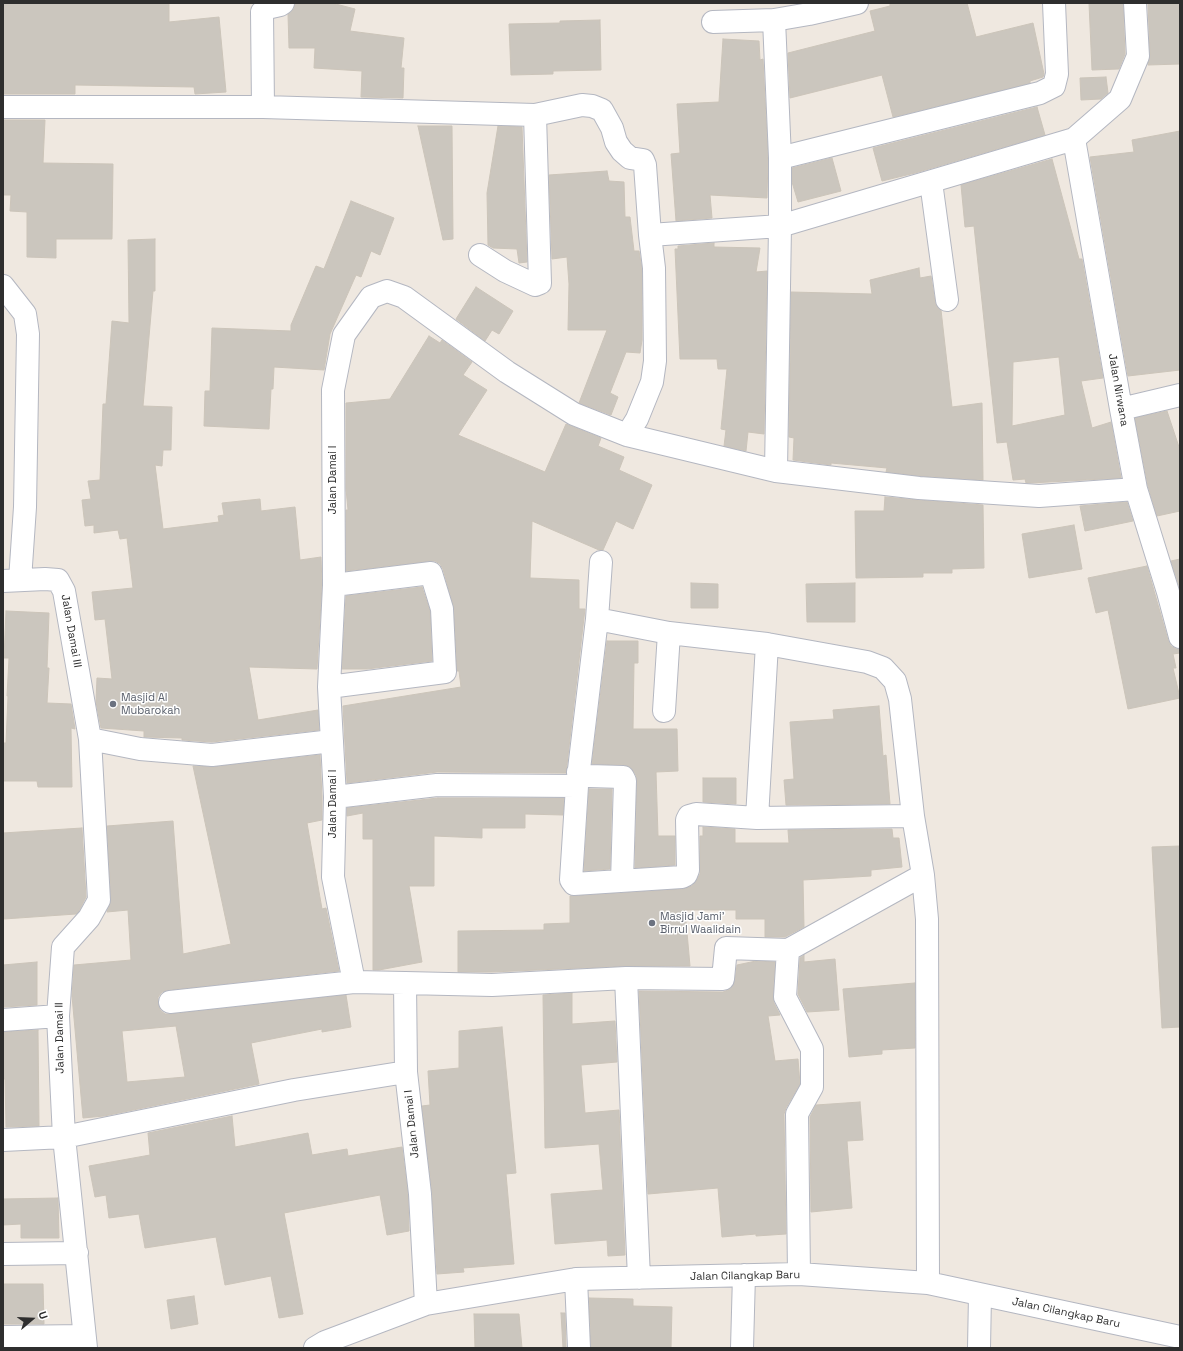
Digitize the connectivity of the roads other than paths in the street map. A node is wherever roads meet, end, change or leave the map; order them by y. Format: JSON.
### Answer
{"nodes":[{"id":1,"x":283,"y":3,"type":"edge"},
{"id":2,"x":857,"y":3,"type":"edge"},
{"id":3,"x":1054,"y":3,"type":"edge"},
{"id":4,"x":1135,"y":3,"type":"edge"},
{"id":5,"x":774,"y":20,"type":"junction"},
{"id":6,"x":713,"y":22,"type":"dead end"},
{"id":7,"x":3,"y":107,"type":"edge"},
{"id":8,"x":263,"y":107,"type":"junction"},
{"id":9,"x":535,"y":115,"type":"junction"},
{"id":10,"x":1074,"y":139,"type":"junction"},
{"id":11,"x":780,"y":158,"type":"junction"},
{"id":12,"x":931,"y":182,"type":"junction"},
{"id":13,"x":780,"y":226,"type":"junction"},
{"id":14,"x":650,"y":235,"type":"junction"},
{"id":15,"x":480,"y":255,"type":"dead end"},
{"id":16,"x":3,"y":286,"type":"edge"},
{"id":17,"x":947,"y":300,"type":"dead end"},
{"id":18,"x":1180,"y":395,"type":"edge"},
{"id":19,"x":1121,"y":409,"type":"junction"},
{"id":20,"x":627,"y":435,"type":"junction"},
{"id":21,"x":776,"y":471,"type":"junction"},
{"id":22,"x":1136,"y":489,"type":"junction"},
{"id":23,"x":601,"y":562,"type":"dead end"},
{"id":24,"x":11,"y":580,"type":"edge"},
{"id":25,"x":334,"y":585,"type":"junction"},
{"id":26,"x":597,"y":619,"type":"junction"},
{"id":27,"x":669,"y":633,"type":"junction"},
{"id":28,"x":1180,"y":637,"type":"edge"},
{"id":29,"x":767,"y":644,"type":"junction"},
{"id":30,"x":329,"y":687,"type":"junction"},
{"id":31,"x":664,"y":711,"type":"dead end"},
{"id":32,"x":90,"y":739,"type":"junction"},
{"id":33,"x":332,"y":741,"type":"junction"},
{"id":34,"x":577,"y":779,"type":"junction"},
{"id":35,"x":335,"y":797,"type":"junction"},
{"id":36,"x":913,"y":816,"type":"junction"},
{"id":37,"x":757,"y":818,"type":"junction"},
{"id":38,"x":923,"y":875,"type":"junction"},
{"id":39,"x":622,"y":881,"type":"junction"},
{"id":40,"x":788,"y":950,"type":"junction"},
{"id":41,"x":626,"y":978,"type":"junction"},
{"id":42,"x":354,"y":982,"type":"junction"},
{"id":43,"x":405,"y":983,"type":"junction"},
{"id":44,"x":170,"y":1002,"type":"dead end"},
{"id":45,"x":58,"y":1016,"type":"junction"},
{"id":46,"x":3,"y":1020,"type":"edge"},
{"id":47,"x":406,"y":1072,"type":"junction"},
{"id":48,"x":64,"y":1137,"type":"junction"},
{"id":49,"x":3,"y":1140,"type":"edge"},
{"id":50,"x":77,"y":1253,"type":"junction"},
{"id":51,"x":3,"y":1254,"type":"edge"},
{"id":52,"x":799,"y":1274,"type":"junction"},
{"id":53,"x":744,"y":1275,"type":"junction"},
{"id":54,"x":639,"y":1278,"type":"junction"},
{"id":55,"x":576,"y":1279,"type":"junction"},
{"id":56,"x":928,"y":1283,"type":"junction"},
{"id":57,"x":980,"y":1295,"type":"junction"},
{"id":58,"x":426,"y":1304,"type":"junction"},
{"id":59,"x":3,"y":1337,"type":"edge"},
{"id":60,"x":1173,"y":1340,"type":"edge"},
{"id":61,"x":85,"y":1342,"type":"edge"},
{"id":62,"x":322,"y":1346,"type":"edge"},
{"id":63,"x":579,"y":1348,"type":"edge"},
{"id":64,"x":742,"y":1348,"type":"edge"},
{"id":65,"x":979,"y":1348,"type":"edge"}],
"edges":[{"from":1,"to":8,"type":"street"},
{"from":2,"to":5,"type":"street"},
{"from":3,"to":11,"type":"street"},
{"from":4,"to":10,"type":"street"},
{"from":5,"to":6,"type":"street"},
{"from":5,"to":11,"type":"street"},
{"from":7,"to":8,"type":"street"},
{"from":8,"to":9,"type":"street"},
{"from":9,"to":14,"type":"street"},
{"from":9,"to":15,"type":"street"},
{"from":10,"to":12,"type":"street"},
{"from":10,"to":19,"type":"street","name":"Jalan Nirwana"},
{"from":11,"to":13,"type":"street"},
{"from":12,"to":13,"type":"street"},
{"from":12,"to":17,"type":"street"},
{"from":13,"to":14,"type":"street"},
{"from":13,"to":21,"type":"street"},
{"from":14,"to":20,"type":"street"},
{"from":16,"to":24,"type":"street"},
{"from":18,"to":19,"type":"street"},
{"from":19,"to":22,"type":"street","name":"Jalan Nirwana"},
{"from":20,"to":21,"type":"street"},
{"from":20,"to":25,"type":"street","name":"Jalan Damai I"},
{"from":21,"to":22,"type":"street"},
{"from":22,"to":28,"type":"street","name":"Jalan Nirwana"},
{"from":23,"to":26,"type":"street"},
{"from":24,"to":32,"type":"street","name":"Jalan Damai III"},
{"from":25,"to":30,"type":"street","name":"Jalan Damai I"},
{"from":25,"to":30,"type":"street"},
{"from":26,"to":27,"type":"street"},
{"from":26,"to":34,"type":"street"},
{"from":27,"to":29,"type":"street"},
{"from":27,"to":31,"type":"street"},
{"from":29,"to":36,"type":"street"},
{"from":29,"to":37,"type":"street"},
{"from":30,"to":33,"type":"street","name":"Jalan Damai I"},
{"from":32,"to":33,"type":"street"},
{"from":32,"to":45,"type":"street","name":"Jalan Damai II"},
{"from":33,"to":35,"type":"street","name":"Jalan Damai I"},
{"from":34,"to":35,"type":"street"},
{"from":34,"to":39,"type":"street"},
{"from":34,"to":39,"type":"street"},
{"from":35,"to":42,"type":"street","name":"Jalan Damai I"},
{"from":36,"to":37,"type":"street"},
{"from":36,"to":38,"type":"street"},
{"from":37,"to":39,"type":"street"},
{"from":38,"to":40,"type":"street"},
{"from":38,"to":56,"type":"street"},
{"from":40,"to":41,"type":"street"},
{"from":40,"to":52,"type":"street"},
{"from":41,"to":43,"type":"street"},
{"from":41,"to":54,"type":"street"},
{"from":42,"to":43,"type":"street"},
{"from":42,"to":44,"type":"street"},
{"from":43,"to":47,"type":"street","name":"Jalan Damai I"},
{"from":45,"to":46,"type":"street"},
{"from":45,"to":48,"type":"street","name":"Jalan Damai II"},
{"from":47,"to":48,"type":"street"},
{"from":47,"to":58,"type":"street","name":"Jalan Damai I"},
{"from":48,"to":49,"type":"street"},
{"from":48,"to":50,"type":"street","name":"Jalan Damai II"},
{"from":50,"to":51,"type":"street"},
{"from":50,"to":61,"type":"street","name":"Jalan Damai II"},
{"from":52,"to":53,"type":"street","name":"Jalan Cilangkap Baru"},
{"from":52,"to":56,"type":"street","name":"Jalan Cilangkap Baru"},
{"from":53,"to":54,"type":"street","name":"Jalan Cilangkap Baru"},
{"from":53,"to":64,"type":"street"},
{"from":54,"to":55,"type":"street","name":"Jalan Cilangkap Baru"},
{"from":55,"to":58,"type":"street","name":"Jalan Cilangkap Baru"},
{"from":55,"to":63,"type":"street"},
{"from":56,"to":57,"type":"street","name":"Jalan Cilangkap Baru"},
{"from":57,"to":60,"type":"street","name":"Jalan Cilangkap Baru"},
{"from":57,"to":65,"type":"street"},
{"from":58,"to":62,"type":"street","name":"Jalan Cilangkap Baru"},
{"from":59,"to":61,"type":"street"}]}
